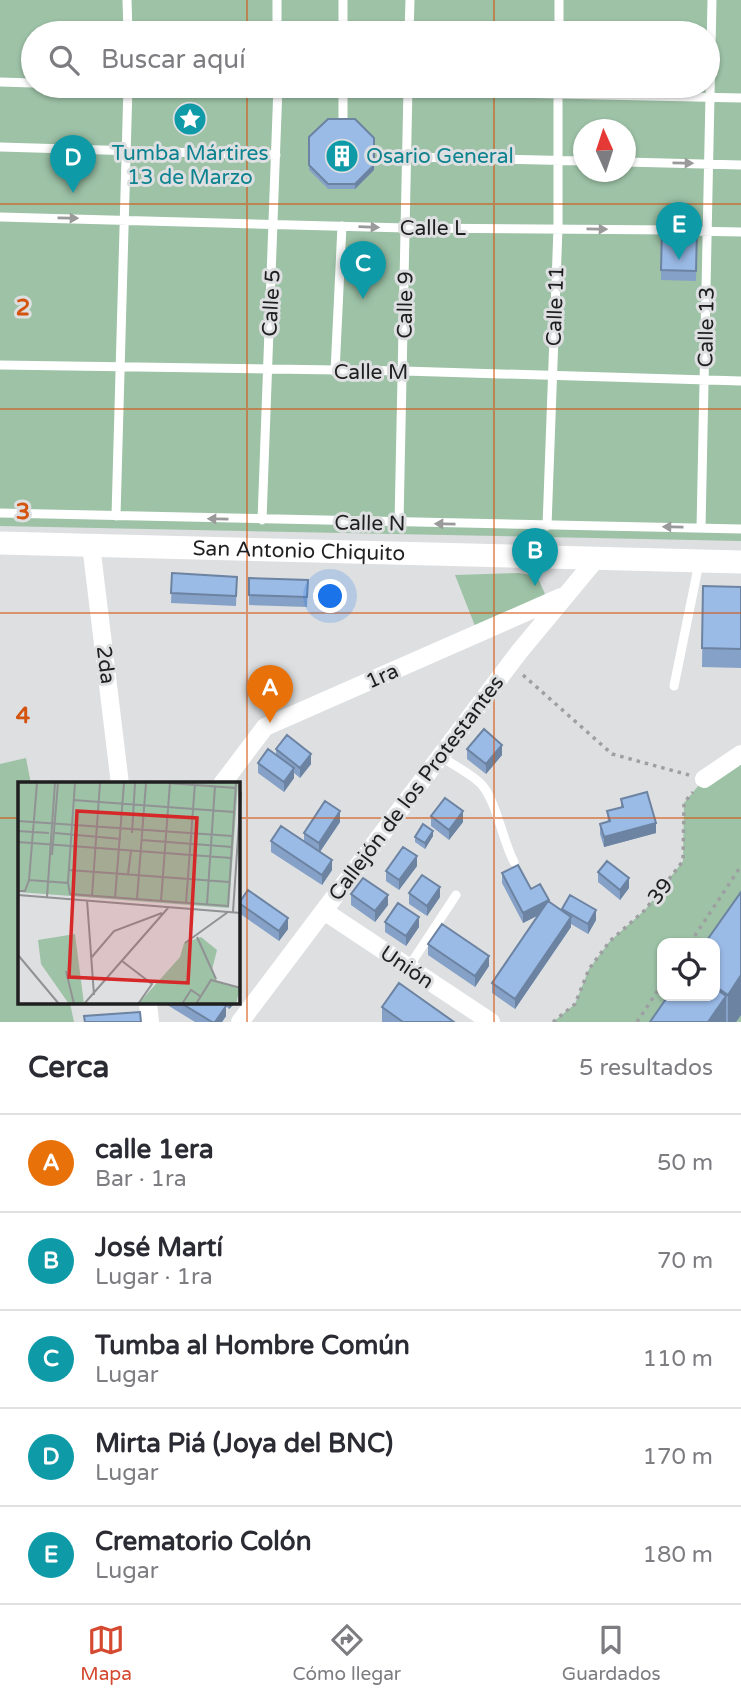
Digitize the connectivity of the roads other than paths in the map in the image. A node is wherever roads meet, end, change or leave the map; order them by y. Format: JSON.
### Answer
{"nodes":[{"id":1,"x":127,"y":0,"type":"edge"},
{"id":2,"x":277,"y":0,"type":"edge"},
{"id":3,"x":343,"y":0,"type":"edge"},
{"id":4,"x":410,"y":0,"type":"edge"},
{"id":5,"x":559,"y":0,"type":"edge"},
{"id":6,"x":712,"y":0,"type":"edge"},
{"id":7,"x":128,"y":21,"type":"edge"},
{"id":8,"x":277,"y":21,"type":"edge"},
{"id":9,"x":343,"y":21,"type":"edge"},
{"id":10,"x":409,"y":21,"type":"edge"},
{"id":11,"x":559,"y":21,"type":"edge"},
{"id":12,"x":711,"y":21,"type":"edge"},
{"id":13,"x":0,"y":82,"type":"edge"},
{"id":14,"x":21,"y":83,"type":"edge"},
{"id":15,"x":720,"y":97,"type":"edge"},
{"id":16,"x":128,"y":98,"type":"edge"},
{"id":17,"x":278,"y":98,"type":"edge"},
{"id":18,"x":343,"y":98,"type":"edge"},
{"id":19,"x":408,"y":98,"type":"edge"},
{"id":20,"x":558,"y":98,"type":"edge"},
{"id":21,"x":709,"y":98,"type":"edge"},
{"id":22,"x":741,"y":98,"type":"edge"},
{"id":23,"x":343,"y":118,"type":"edge"},
{"id":24,"x":0,"y":147,"type":"edge"},
{"id":25,"x":126,"y":150,"type":"junction"},
{"id":26,"x":276,"y":155,"type":"junction"},
{"id":27,"x":408,"y":157,"type":"junction"},
{"id":28,"x":558,"y":161,"type":"junction"},
{"id":29,"x":573,"y":161,"type":"edge"},
{"id":30,"x":636,"y":162,"type":"edge"},
{"id":31,"x":709,"y":164,"type":"junction"},
{"id":32,"x":741,"y":165,"type":"edge"},
{"id":33,"x":0,"y":217,"type":"edge"},
{"id":34,"x":124,"y":220,"type":"junction"},
{"id":35,"x":275,"y":224,"type":"junction"},
{"id":36,"x":342,"y":226,"type":"junction"},
{"id":37,"x":406,"y":228,"type":"junction"},
{"id":38,"x":558,"y":229,"type":"junction"},
{"id":39,"x":708,"y":231,"type":"junction"},
{"id":40,"x":741,"y":232,"type":"edge"},
{"id":41,"x":0,"y":365,"type":"edge"},
{"id":42,"x":121,"y":367,"type":"junction"},
{"id":43,"x":268,"y":371,"type":"junction"},
{"id":44,"x":404,"y":371,"type":"junction"},
{"id":45,"x":335,"y":372,"type":"junction"},
{"id":46,"x":553,"y":376,"type":"junction"},
{"id":47,"x":706,"y":380,"type":"junction"},
{"id":48,"x":741,"y":381,"type":"edge"},
{"id":49,"x":0,"y":513,"type":"edge"},
{"id":50,"x":116,"y":516,"type":"junction"},
{"id":51,"x":262,"y":520,"type":"junction"},
{"id":52,"x":398,"y":523,"type":"junction"},
{"id":53,"x":547,"y":526,"type":"junction"},
{"id":54,"x":701,"y":528,"type":"junction"},
{"id":55,"x":741,"y":529,"type":"edge"},
{"id":56,"x":0,"y":543,"type":"edge"},
{"id":57,"x":90,"y":545,"type":"junction"},
{"id":58,"x":597,"y":558,"type":"junction"},
{"id":59,"x":699,"y":561,"type":"junction"},
{"id":60,"x":741,"y":562,"type":"edge"},
{"id":61,"x":565,"y":596,"type":"junction"},
{"id":62,"x":674,"y":686,"type":"dead end"},
{"id":63,"x":741,"y":754,"type":"edge"},
{"id":64,"x":440,"y":757,"type":"junction"},
{"id":65,"x":704,"y":779,"type":"road end"},
{"id":66,"x":121,"y":782,"type":"edge"},
{"id":67,"x":224,"y":782,"type":"edge"},
{"id":68,"x":514,"y":862,"type":"dead end"},
{"id":69,"x":456,"y":895,"type":"dead end"},
{"id":70,"x":324,"y":911,"type":"junction"},
{"id":71,"x":408,"y":968,"type":"junction"},
{"id":72,"x":148,"y":1004,"type":"edge"},
{"id":73,"x":150,"y":1022,"type":"edge"},
{"id":74,"x":240,"y":1022,"type":"edge"},
{"id":75,"x":491,"y":1022,"type":"edge"}],
"edges":[{"from":1,"to":7,"type":"lane"},
{"from":2,"to":8,"type":"lane"},
{"from":3,"to":9,"type":"lane"},
{"from":4,"to":10,"type":"lane"},
{"from":5,"to":11,"type":"lane"},
{"from":6,"to":12,"type":"lane","name":"Calle 13"},
{"from":13,"to":14,"type":"lane"},
{"from":15,"to":22,"type":"lane"},
{"from":16,"to":25,"type":"lane"},
{"from":17,"to":26,"type":"lane","name":"Calle 5"},
{"from":18,"to":23,"type":"lane"},
{"from":19,"to":27,"type":"lane","name":"Calle 9"},
{"from":20,"to":28,"type":"lane","name":"Calle 11"},
{"from":21,"to":31,"type":"lane","name":"Calle 13"},
{"from":24,"to":25,"type":"lane"},
{"from":25,"to":26,"type":"lane"},
{"from":25,"to":34,"type":"lane"},
{"from":26,"to":35,"type":"lane","name":"Calle 5"},
{"from":27,"to":28,"type":"lane"},
{"from":27,"to":37,"type":"lane","name":"Calle 9"},
{"from":28,"to":29,"type":"lane"},
{"from":28,"to":38,"type":"lane","name":"Calle 11"},
{"from":30,"to":31,"type":"lane","one_way":true},
{"from":31,"to":32,"type":"lane"},
{"from":31,"to":39,"type":"lane","name":"Calle 13"},
{"from":33,"to":34,"type":"lane","name":"Calle L","one_way":true},
{"from":34,"to":35,"type":"lane","name":"Calle L"},
{"from":34,"to":42,"type":"lane"},
{"from":35,"to":36,"type":"lane","name":"Calle L"},
{"from":35,"to":43,"type":"lane","name":"Calle 5"},
{"from":36,"to":37,"type":"lane","name":"Calle L","one_way":true},
{"from":36,"to":45,"type":"lane"},
{"from":37,"to":38,"type":"lane","name":"Calle L"},
{"from":37,"to":44,"type":"lane","name":"Calle 9"},
{"from":38,"to":39,"type":"lane","name":"Calle L","one_way":true},
{"from":38,"to":46,"type":"lane","name":"Calle 11"},
{"from":39,"to":40,"type":"lane","name":"Calle L"},
{"from":39,"to":47,"type":"lane","name":"Calle 13"},
{"from":41,"to":42,"type":"lane","name":"Calle M"},
{"from":42,"to":43,"type":"lane","name":"Calle M"},
{"from":42,"to":50,"type":"lane"},
{"from":43,"to":45,"type":"lane","name":"Calle M"},
{"from":43,"to":51,"type":"lane","name":"Calle 5"},
{"from":44,"to":45,"type":"lane","name":"Calle M"},
{"from":44,"to":46,"type":"lane","name":"Calle M"},
{"from":44,"to":52,"type":"lane","name":"Calle 9"},
{"from":46,"to":47,"type":"lane","name":"Calle M"},
{"from":46,"to":53,"type":"lane","name":"Calle 11"},
{"from":47,"to":48,"type":"lane","name":"Calle M"},
{"from":47,"to":54,"type":"lane","name":"Calle 13"},
{"from":49,"to":50,"type":"lane","name":"Calle N"},
{"from":51,"to":50,"type":"lane","name":"Calle N","one_way":true},
{"from":51,"to":52,"type":"lane","name":"Calle N"},
{"from":53,"to":52,"type":"lane","name":"Calle N","one_way":true},
{"from":54,"to":53,"type":"lane","name":"Calle N","one_way":true},
{"from":54,"to":55,"type":"lane","name":"Calle N"},
{"from":56,"to":57,"type":"main road","name":"San Antonio Chiquito"},
{"from":57,"to":58,"type":"main road","name":"San Antonio Chiquito"},
{"from":57,"to":66,"type":"street","name":"2da"},
{"from":58,"to":59,"type":"main road","name":"San Antonio Chiquito"},
{"from":58,"to":61,"type":"street","name":"Callejón de los Protestantes"},
{"from":59,"to":60,"type":"main road","name":"San Antonio Chiquito"},
{"from":59,"to":62,"type":"lane"},
{"from":61,"to":64,"type":"street","name":"Callejón de los Protestantes"},
{"from":61,"to":67,"type":"street","name":"1ra"},
{"from":63,"to":65,"type":"street"},
{"from":64,"to":68,"type":"lane"},
{"from":64,"to":70,"type":"street","name":"Callejón de los Protestantes"},
{"from":69,"to":71,"type":"lane"},
{"from":70,"to":71,"type":"street","name":"Unión"},
{"from":70,"to":74,"type":"street","name":"Callejón de los Protestantes"},
{"from":71,"to":75,"type":"street","name":"Unión"},
{"from":72,"to":73,"type":"street"}]}
